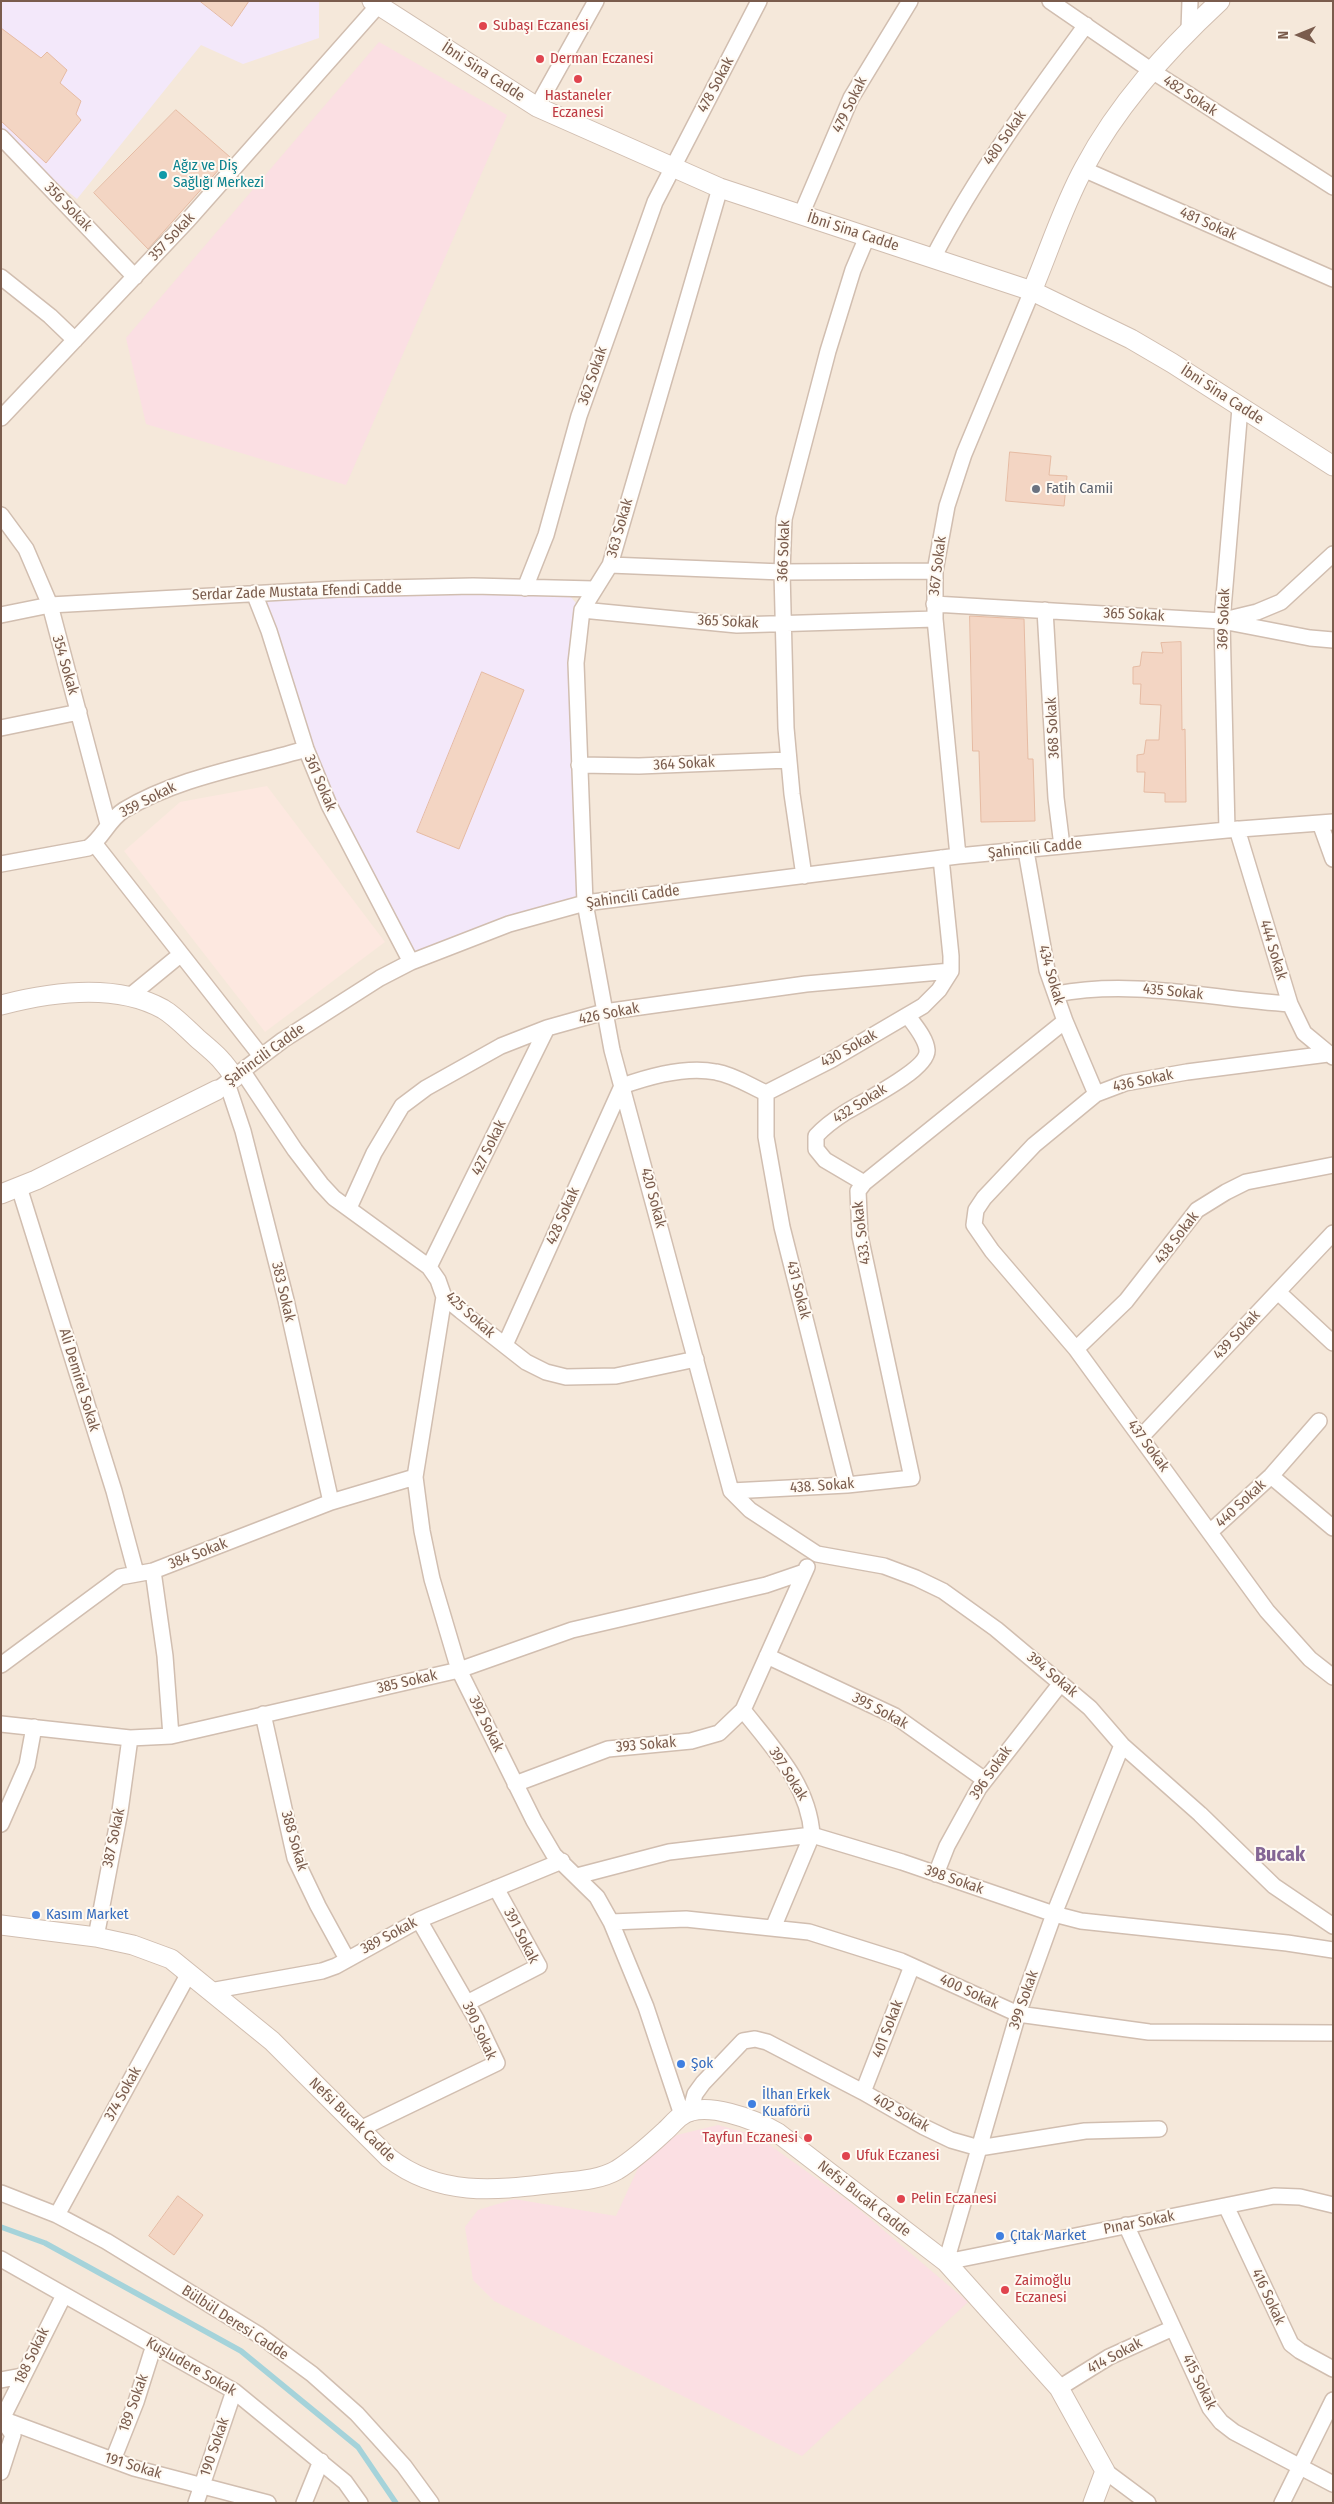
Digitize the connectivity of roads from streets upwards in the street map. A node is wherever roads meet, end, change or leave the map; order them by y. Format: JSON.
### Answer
{"nodes":[{"id":1,"x":596,"y":1,"type":"edge"},
{"id":2,"x":760,"y":1,"type":"edge"},
{"id":3,"x":910,"y":1,"type":"edge"},
{"id":4,"x":1050,"y":1,"type":"edge"},
{"id":5,"x":1190,"y":1,"type":"edge"},
{"id":6,"x":1220,"y":1,"type":"edge"},
{"id":7,"x":377,"y":3,"type":"edge"},
{"id":8,"x":1086,"y":25,"type":"junction"},
{"id":9,"x":1189,"y":30,"type":"junction"},
{"id":10,"x":1152,"y":71,"type":"junction"},
{"id":11,"x":537,"y":107,"type":"junction"},
{"id":12,"x":1,"y":137,"type":"edge"},
{"id":13,"x":672,"y":168,"type":"junction"},
{"id":14,"x":1083,"y":170,"type":"junction"},
{"id":15,"x":1333,"y":187,"type":"edge"},
{"id":16,"x":720,"y":188,"type":"junction"},
{"id":17,"x":801,"y":215,"type":"junction"},
{"id":18,"x":867,"y":238,"type":"junction"},
{"id":19,"x":933,"y":258,"type":"junction"},
{"id":20,"x":1,"y":277,"type":"edge"},
{"id":21,"x":135,"y":277,"type":"junction"},
{"id":22,"x":1333,"y":279,"type":"edge"},
{"id":23,"x":1032,"y":291,"type":"junction"},
{"id":24,"x":75,"y":340,"type":"junction"},
{"id":25,"x":1240,"y":408,"type":"junction"},
{"id":26,"x":1,"y":418,"type":"edge"},
{"id":27,"x":1333,"y":466,"type":"edge"},
{"id":28,"x":1,"y":515,"type":"edge"},
{"id":29,"x":1333,"y":554,"type":"edge"},
{"id":30,"x":610,"y":565,"type":"junction"},
{"id":31,"x":935,"y":571,"type":"junction"},
{"id":32,"x":782,"y":572,"type":"junction"},
{"id":33,"x":525,"y":588,"type":"junction"},
{"id":34,"x":594,"y":589,"type":"junction"},
{"id":35,"x":254,"y":593,"type":"junction"},
{"id":36,"x":50,"y":604,"type":"junction"},
{"id":37,"x":582,"y":610,"type":"junction"},
{"id":38,"x":1045,"y":610,"type":"junction"},
{"id":39,"x":934,"y":611,"type":"junction"},
{"id":40,"x":1,"y":615,"type":"edge"},
{"id":41,"x":1222,"y":621,"type":"junction"},
{"id":42,"x":782,"y":623,"type":"junction"},
{"id":43,"x":1333,"y":640,"type":"edge"},
{"id":44,"x":79,"y":712,"type":"junction"},
{"id":45,"x":1,"y":728,"type":"edge"},
{"id":46,"x":306,"y":749,"type":"junction"},
{"id":47,"x":788,"y":760,"type":"junction"},
{"id":48,"x":579,"y":765,"type":"junction"},
{"id":49,"x":1326,"y":823,"type":"edge"},
{"id":50,"x":108,"y":824,"type":"junction"},
{"id":51,"x":1232,"y":830,"type":"junction"},
{"id":52,"x":94,"y":843,"type":"junction"},
{"id":53,"x":1062,"y":846,"type":"junction"},
{"id":54,"x":1026,"y":851,"type":"junction"},
{"id":55,"x":958,"y":856,"type":"junction"},
{"id":56,"x":940,"y":858,"type":"junction"},
{"id":57,"x":1333,"y":858,"type":"edge"},
{"id":58,"x":1,"y":864,"type":"edge"},
{"id":59,"x":804,"y":876,"type":"junction"},
{"id":60,"x":585,"y":903,"type":"junction"},
{"id":61,"x":180,"y":955,"type":"junction"},
{"id":62,"x":411,"y":962,"type":"junction"},
{"id":63,"x":951,"y":971,"type":"junction"},
{"id":64,"x":1056,"y":994,"type":"junction"},
{"id":65,"x":130,"y":996,"type":"junction"},
{"id":66,"x":1,"y":1004,"type":"edge"},
{"id":67,"x":1290,"y":1004,"type":"junction"},
{"id":68,"x":604,"y":1012,"type":"junction"},
{"id":69,"x":908,"y":1016,"type":"junction"},
{"id":70,"x":1065,"y":1021,"type":"junction"},
{"id":71,"x":547,"y":1028,"type":"junction"},
{"id":72,"x":261,"y":1056,"type":"junction"},
{"id":73,"x":1330,"y":1056,"type":"edge"},
{"id":74,"x":230,"y":1081,"type":"junction"},
{"id":75,"x":622,"y":1086,"type":"junction"},
{"id":76,"x":766,"y":1093,"type":"junction"},
{"id":77,"x":1096,"y":1094,"type":"junction"},
{"id":78,"x":1333,"y":1165,"type":"edge"},
{"id":79,"x":864,"y":1183,"type":"junction"},
{"id":80,"x":19,"y":1187,"type":"junction"},
{"id":81,"x":1,"y":1194,"type":"edge"},
{"id":82,"x":349,"y":1208,"type":"junction"},
{"id":83,"x":976,"y":1210,"type":"joint"},
{"id":84,"x":1333,"y":1233,"type":"edge"},
{"id":85,"x":429,"y":1267,"type":"junction"},
{"id":86,"x":1278,"y":1292,"type":"junction"},
{"id":87,"x":444,"y":1297,"type":"junction"},
{"id":88,"x":1333,"y":1343,"type":"edge"},
{"id":89,"x":505,"y":1345,"type":"junction"},
{"id":90,"x":1076,"y":1349,"type":"junction"},
{"id":91,"x":696,"y":1359,"type":"junction"},
{"id":92,"x":1319,"y":1421,"type":"dead end"},
{"id":93,"x":1141,"y":1437,"type":"junction"},
{"id":94,"x":1272,"y":1476,"type":"junction"},
{"id":95,"x":415,"y":1477,"type":"junction"},
{"id":96,"x":912,"y":1478,"type":"joint"},
{"id":97,"x":847,"y":1484,"type":"junction"},
{"id":98,"x":731,"y":1491,"type":"junction"},
{"id":99,"x":331,"y":1502,"type":"junction"},
{"id":100,"x":1333,"y":1528,"type":"edge"},
{"id":101,"x":1210,"y":1532,"type":"junction"},
{"id":102,"x":817,"y":1554,"type":"junction"},
{"id":103,"x":153,"y":1571,"type":"junction"},
{"id":104,"x":804,"y":1572,"type":"junction"},
{"id":105,"x":136,"y":1573,"type":"junction"},
{"id":106,"x":767,"y":1656,"type":"junction"},
{"id":107,"x":1,"y":1666,"type":"edge"},
{"id":108,"x":460,"y":1670,"type":"junction"},
{"id":109,"x":1333,"y":1677,"type":"edge"},
{"id":110,"x":1061,"y":1683,"type":"junction"},
{"id":111,"x":743,"y":1710,"type":"junction"},
{"id":112,"x":263,"y":1714,"type":"junction"},
{"id":113,"x":1,"y":1724,"type":"edge"},
{"id":114,"x":34,"y":1727,"type":"junction"},
{"id":115,"x":171,"y":1736,"type":"junction"},
{"id":116,"x":130,"y":1738,"type":"junction"},
{"id":117,"x":1122,"y":1746,"type":"junction"},
{"id":118,"x":985,"y":1780,"type":"junction"},
{"id":119,"x":515,"y":1784,"type":"junction"},
{"id":120,"x":1,"y":1824,"type":"edge"},
{"id":121,"x":812,"y":1835,"type":"junction"},
{"id":122,"x":562,"y":1861,"type":"junction"},
{"id":123,"x":936,"y":1874,"type":"junction"},
{"id":124,"x":578,"y":1876,"type":"junction"},
{"id":125,"x":496,"y":1888,"type":"junction"},
{"id":126,"x":1054,"y":1914,"type":"junction"},
{"id":127,"x":419,"y":1920,"type":"junction"},
{"id":128,"x":611,"y":1922,"type":"junction"},
{"id":129,"x":1,"y":1925,"type":"edge"},
{"id":130,"x":1333,"y":1926,"type":"edge"},
{"id":131,"x":773,"y":1928,"type":"junction"},
{"id":132,"x":96,"y":1937,"type":"junction"},
{"id":133,"x":1333,"y":1950,"type":"edge"},
{"id":134,"x":347,"y":1958,"type":"junction"},
{"id":135,"x":912,"y":1966,"type":"junction"},
{"id":136,"x":189,"y":1973,"type":"junction"},
{"id":137,"x":210,"y":1991,"type":"junction"},
{"id":138,"x":467,"y":2003,"type":"junction"},
{"id":139,"x":1018,"y":2014,"type":"junction"},
{"id":140,"x":1333,"y":2033,"type":"edge"},
{"id":141,"x":863,"y":2092,"type":"junction"},
{"id":142,"x":686,"y":2114,"type":"junction"},
{"id":143,"x":360,"y":2128,"type":"junction"},
{"id":144,"x":1159,"y":2129,"type":"dead end"},
{"id":145,"x":979,"y":2148,"type":"junction"},
{"id":146,"x":1,"y":2193,"type":"edge"},
{"id":147,"x":1333,"y":2205,"type":"edge"},
{"id":148,"x":1226,"y":2206,"type":"junction"},
{"id":149,"x":57,"y":2216,"type":"junction"},
{"id":150,"x":1126,"y":2225,"type":"junction"},
{"id":151,"x":1,"y":2259,"type":"edge"},
{"id":152,"x":946,"y":2262,"type":"junction"},
{"id":153,"x":64,"y":2295,"type":"junction"},
{"id":154,"x":1173,"y":2328,"type":"junction"},
{"id":155,"x":154,"y":2345,"type":"junction"},
{"id":156,"x":1333,"y":2369,"type":"edge"},
{"id":157,"x":22,"y":2376,"type":"junction"},
{"id":158,"x":1,"y":2380,"type":"edge"},
{"id":159,"x":1059,"y":2388,"type":"junction"},
{"id":160,"x":234,"y":2391,"type":"junction"},
{"id":161,"x":1333,"y":2400,"type":"edge"},
{"id":162,"x":2,"y":2420,"type":"edge"},
{"id":163,"x":113,"y":2460,"type":"junction"},
{"id":164,"x":321,"y":2461,"type":"junction"},
{"id":165,"x":1300,"y":2467,"type":"junction"},
{"id":166,"x":1105,"y":2471,"type":"junction"},
{"id":167,"x":1,"y":2472,"type":"edge"},
{"id":168,"x":1333,"y":2484,"type":"edge"},
{"id":169,"x":202,"y":2485,"type":"junction"},
{"id":170,"x":196,"y":2503,"type":"edge"},
{"id":171,"x":268,"y":2503,"type":"edge"},
{"id":172,"x":304,"y":2503,"type":"edge"},
{"id":173,"x":360,"y":2503,"type":"edge"},
{"id":174,"x":430,"y":2503,"type":"edge"},
{"id":175,"x":1093,"y":2503,"type":"edge"},
{"id":176,"x":1148,"y":2503,"type":"edge"},
{"id":177,"x":1282,"y":2503,"type":"edge"}],
"edges":[{"from":1,"to":11,"type":"street"},
{"from":2,"to":13,"type":"street","name":"478 Sokak"},
{"from":3,"to":17,"type":"street","name":"479 Sokak"},
{"from":4,"to":8,"type":"street","name":"482 Sokak"},
{"from":5,"to":9,"type":"street"},
{"from":6,"to":9,"type":"street"},
{"from":7,"to":11,"type":"street","name":"İbni Sina Cadde"},
{"from":7,"to":21,"type":"street","name":"357 Sokak"},
{"from":8,"to":10,"type":"street","name":"482 Sokak"},
{"from":8,"to":19,"type":"street","name":"480 Sokak"},
{"from":9,"to":10,"type":"street"},
{"from":10,"to":14,"type":"street"},
{"from":10,"to":15,"type":"street","name":"482 Sokak"},
{"from":11,"to":13,"type":"street","name":"İbni Sina Cadde"},
{"from":12,"to":21,"type":"street","name":"356 Sokak"},
{"from":13,"to":16,"type":"street","name":"İbni Sina Cadde"},
{"from":13,"to":33,"type":"street","name":"362 Sokak"},
{"from":14,"to":22,"type":"street","name":"481 Sokak"},
{"from":14,"to":23,"type":"street"},
{"from":16,"to":17,"type":"street","name":"İbni Sina Cadde"},
{"from":16,"to":30,"type":"street","name":"363 Sokak"},
{"from":17,"to":18,"type":"street","name":"İbni Sina Cadde"},
{"from":18,"to":19,"type":"street","name":"İbni Sina Cadde"},
{"from":18,"to":32,"type":"street","name":"366 Sokak"},
{"from":19,"to":23,"type":"street","name":"İbni Sina Cadde"},
{"from":20,"to":24,"type":"street"},
{"from":21,"to":24,"type":"street","name":"357 Sokak"},
{"from":23,"to":25,"type":"street","name":"İbni Sina Cadde"},
{"from":23,"to":31,"type":"street","name":"367 Sokak"},
{"from":24,"to":26,"type":"street","name":"357 Sokak"},
{"from":25,"to":27,"type":"street","name":"İbni Sina Cadde"},
{"from":25,"to":41,"type":"street","name":"369 Sokak"},
{"from":28,"to":36,"type":"street","name":"354 Sokak"},
{"from":29,"to":41,"type":"street"},
{"from":30,"to":32,"type":"street"},
{"from":30,"to":34,"type":"street","name":"363 Sokak"},
{"from":31,"to":32,"type":"street"},
{"from":31,"to":39,"type":"street","name":"367 Sokak"},
{"from":32,"to":42,"type":"street","name":"366 Sokak"},
{"from":33,"to":34,"type":"street","name":"Serdar Zade Mustata Efendi Cadde"},
{"from":33,"to":35,"type":"street","name":"Serdar Zade Mustata Efendi Cadde"},
{"from":34,"to":37,"type":"street","name":"363 Sokak"},
{"from":35,"to":36,"type":"street","name":"Serdar Zade Mustata Efendi Cadde"},
{"from":35,"to":46,"type":"street","name":"361 Sokak"},
{"from":36,"to":40,"type":"street","name":"Serdar Zade Mustata Efendi Cadde"},
{"from":36,"to":44,"type":"street","name":"354 Sokak"},
{"from":37,"to":42,"type":"street","name":"365 Sokak"},
{"from":37,"to":48,"type":"street","name":"363 Sokak"},
{"from":38,"to":39,"type":"street","name":"365 Sokak"},
{"from":38,"to":41,"type":"street","name":"365 Sokak"},
{"from":38,"to":53,"type":"street","name":"368 Sokak"},
{"from":39,"to":42,"type":"street","name":"365 Sokak"},
{"from":39,"to":55,"type":"street","name":"367 Sokak"},
{"from":41,"to":43,"type":"street","name":"365 Sokak"},
{"from":41,"to":51,"type":"street","name":"369 Sokak"},
{"from":42,"to":47,"type":"street","name":"366 Sokak"},
{"from":44,"to":45,"type":"street"},
{"from":44,"to":50,"type":"street","name":"354 Sokak"},
{"from":46,"to":50,"type":"street","name":"359 Sokak"},
{"from":46,"to":62,"type":"street","name":"361 Sokak"},
{"from":47,"to":48,"type":"street","name":"364 Sokak"},
{"from":47,"to":59,"type":"street","name":"366 Sokak"},
{"from":48,"to":60,"type":"street","name":"363 Sokak"},
{"from":49,"to":51,"type":"street","name":"Şahincili Cadde"},
{"from":49,"to":57,"type":"street"},
{"from":50,"to":52,"type":"street","name":"359 Sokak"},
{"from":51,"to":53,"type":"street","name":"Şahincili Cadde"},
{"from":51,"to":67,"type":"street","name":"444 Sokak"},
{"from":52,"to":58,"type":"street"},
{"from":52,"to":61,"type":"street"},
{"from":53,"to":54,"type":"street","name":"Şahincili Cadde"},
{"from":54,"to":55,"type":"street","name":"Şahincili Cadde"},
{"from":54,"to":64,"type":"street","name":"434 Sokak"},
{"from":55,"to":56,"type":"street","name":"Şahincili Cadde"},
{"from":56,"to":59,"type":"street","name":"Şahincili Cadde"},
{"from":56,"to":63,"type":"street"},
{"from":59,"to":60,"type":"street","name":"Şahincili Cadde"},
{"from":60,"to":62,"type":"street","name":"Şahincili Cadde"},
{"from":60,"to":68,"type":"street","name":"420 Sokak"},
{"from":61,"to":65,"type":"street"},
{"from":61,"to":72,"type":"street"},
{"from":62,"to":72,"type":"street","name":"Şahincili Cadde"},
{"from":63,"to":68,"type":"street","name":"426 Sokak"},
{"from":63,"to":69,"type":"street","name":"430 Sokak"},
{"from":64,"to":67,"type":"street","name":"435 Sokak"},
{"from":64,"to":70,"type":"street","name":"434 Sokak"},
{"from":65,"to":66,"type":"street"},
{"from":65,"to":74,"type":"street"},
{"from":67,"to":73,"type":"street","name":"444 Sokak"},
{"from":68,"to":71,"type":"street","name":"426 Sokak"},
{"from":68,"to":75,"type":"street","name":"420 Sokak"},
{"from":69,"to":76,"type":"street","name":"430 Sokak"},
{"from":69,"to":79,"type":"street","name":"432 Sokak"},
{"from":70,"to":77,"type":"street","name":"434 Sokak"},
{"from":70,"to":79,"type":"street","name":"433. Sokak"},
{"from":71,"to":82,"type":"street","name":"426 Sokak"},
{"from":71,"to":85,"type":"street","name":"427 Sokak"},
{"from":72,"to":74,"type":"street","name":"Şahincili Cadde"},
{"from":73,"to":77,"type":"street","name":"436 Sokak"},
{"from":74,"to":80,"type":"street","name":"Şahincili Cadde"},
{"from":74,"to":82,"type":"street","name":"425 Sokak"},
{"from":74,"to":99,"type":"street","name":"383 Sokak"},
{"from":75,"to":76,"type":"street"},
{"from":75,"to":89,"type":"street","name":"428 Sokak"},
{"from":75,"to":91,"type":"street","name":"420 Sokak"},
{"from":76,"to":97,"type":"street","name":"431 Sokak"},
{"from":77,"to":83,"type":"street","name":"436 Sokak"},
{"from":78,"to":90,"type":"street","name":"438 Sokak"},
{"from":79,"to":96,"type":"street","name":"433. Sokak"},
{"from":80,"to":81,"type":"street","name":"Şahincili Cadde"},
{"from":80,"to":105,"type":"street","name":"Ali Demirel Sokak"},
{"from":82,"to":85,"type":"street","name":"425 Sokak"},
{"from":83,"to":90,"type":"street","name":"437 Sokak"},
{"from":84,"to":86,"type":"street","name":"439 Sokak"},
{"from":85,"to":87,"type":"street","name":"425 Sokak"},
{"from":86,"to":88,"type":"street"},
{"from":86,"to":93,"type":"street","name":"439 Sokak"},
{"from":87,"to":89,"type":"street","name":"425 Sokak"},
{"from":87,"to":95,"type":"street","name":"392 Sokak"},
{"from":89,"to":91,"type":"street","name":"425 Sokak"},
{"from":90,"to":93,"type":"street","name":"437 Sokak"},
{"from":91,"to":98,"type":"street","name":"420 Sokak"},
{"from":92,"to":94,"type":"street","name":"440 Sokak"},
{"from":93,"to":101,"type":"street","name":"437 Sokak"},
{"from":94,"to":100,"type":"street","name":"440 Sokak"},
{"from":94,"to":101,"type":"street","name":"440 Sokak"},
{"from":95,"to":99,"type":"street","name":"384 Sokak"},
{"from":95,"to":108,"type":"street","name":"392 Sokak"},
{"from":96,"to":97,"type":"street","name":"438. Sokak"},
{"from":97,"to":98,"type":"street","name":"438. Sokak"},
{"from":98,"to":102,"type":"street","name":"394 Sokak"},
{"from":99,"to":103,"type":"street","name":"384 Sokak"},
{"from":101,"to":109,"type":"street","name":"437 Sokak"},
{"from":102,"to":104,"type":"street"},
{"from":102,"to":110,"type":"street","name":"394 Sokak"},
{"from":103,"to":105,"type":"street","name":"384 Sokak"},
{"from":103,"to":115,"type":"street"},
{"from":104,"to":106,"type":"street"},
{"from":104,"to":108,"type":"street","name":"385 Sokak"},
{"from":105,"to":107,"type":"street","name":"384 Sokak"},
{"from":106,"to":111,"type":"street"},
{"from":106,"to":118,"type":"street","name":"395 Sokak"},
{"from":108,"to":112,"type":"street","name":"385 Sokak"},
{"from":108,"to":119,"type":"street","name":"392 Sokak"},
{"from":110,"to":117,"type":"street","name":"394 Sokak"},
{"from":110,"to":118,"type":"street","name":"396 Sokak"},
{"from":111,"to":119,"type":"street","name":"393 Sokak"},
{"from":111,"to":121,"type":"street","name":"397 Sokak"},
{"from":112,"to":115,"type":"street","name":"385 Sokak"},
{"from":112,"to":134,"type":"street","name":"388 Sokak"},
{"from":113,"to":114,"type":"street","name":"385 Sokak"},
{"from":114,"to":116,"type":"street","name":"385 Sokak"},
{"from":114,"to":120,"type":"street"},
{"from":115,"to":116,"type":"street","name":"385 Sokak"},
{"from":116,"to":132,"type":"street","name":"387 Sokak"},
{"from":117,"to":126,"type":"street","name":"399 Sokak"},
{"from":117,"to":130,"type":"street","name":"394 Sokak"},
{"from":118,"to":123,"type":"street","name":"396 Sokak"},
{"from":119,"to":122,"type":"street","name":"392 Sokak"},
{"from":121,"to":123,"type":"street","name":"398 Sokak"},
{"from":121,"to":124,"type":"street","name":"398 Sokak"},
{"from":121,"to":131,"type":"street"},
{"from":122,"to":124,"type":"street","name":"392 Sokak"},
{"from":122,"to":125,"type":"street","name":"389 Sokak"},
{"from":123,"to":126,"type":"street","name":"398 Sokak"},
{"from":124,"to":128,"type":"street","name":"392 Sokak"},
{"from":125,"to":127,"type":"street","name":"389 Sokak"},
{"from":125,"to":138,"type":"street","name":"391 Sokak"},
{"from":126,"to":133,"type":"street","name":"398 Sokak"},
{"from":126,"to":139,"type":"street","name":"399 Sokak"},
{"from":127,"to":134,"type":"street","name":"389 Sokak"},
{"from":127,"to":138,"type":"street","name":"390 Sokak"},
{"from":128,"to":131,"type":"street","name":"400 Sokak"},
{"from":128,"to":142,"type":"street","name":"392 Sokak"},
{"from":129,"to":132,"type":"street","name":"Nefsi Bucak Cadde"},
{"from":131,"to":135,"type":"street","name":"400 Sokak"},
{"from":132,"to":136,"type":"street","name":"Nefsi Bucak Cadde"},
{"from":134,"to":137,"type":"street","name":"389 Sokak"},
{"from":135,"to":139,"type":"street","name":"400 Sokak"},
{"from":135,"to":141,"type":"street","name":"401 Sokak"},
{"from":136,"to":137,"type":"street","name":"Nefsi Bucak Cadde"},
{"from":136,"to":149,"type":"street","name":"374 Sokak"},
{"from":137,"to":143,"type":"street","name":"Nefsi Bucak Cadde"},
{"from":138,"to":143,"type":"street","name":"390 Sokak"},
{"from":139,"to":140,"type":"street","name":"400 Sokak"},
{"from":139,"to":145,"type":"street","name":"399 Sokak"},
{"from":141,"to":142,"type":"street","name":"402 Sokak"},
{"from":141,"to":145,"type":"street","name":"402 Sokak"},
{"from":142,"to":143,"type":"street","name":"Nefsi Bucak Cadde"},
{"from":142,"to":152,"type":"street","name":"Nefsi Bucak Cadde"},
{"from":144,"to":145,"type":"street","name":"402 Sokak"},
{"from":145,"to":152,"type":"street","name":"399 Sokak"},
{"from":146,"to":149,"type":"street","name":"Bülbül Deresi Cadde"},
{"from":147,"to":148,"type":"street","name":"Pınar Sokak"},
{"from":148,"to":150,"type":"street","name":"Pınar Sokak"},
{"from":148,"to":156,"type":"street","name":"416 Sokak"},
{"from":149,"to":174,"type":"street","name":"Bülbül Deresi Cadde"},
{"from":150,"to":152,"type":"street","name":"Pınar Sokak"},
{"from":150,"to":154,"type":"street","name":"415 Sokak"},
{"from":151,"to":153,"type":"street","name":"Kuşludere Sokak"},
{"from":152,"to":159,"type":"street","name":"Nefsi Bucak Cadde"},
{"from":153,"to":155,"type":"street","name":"Kuşludere Sokak"},
{"from":153,"to":157,"type":"street","name":"188 Sokak"},
{"from":154,"to":159,"type":"street","name":"414 Sokak"},
{"from":154,"to":165,"type":"street","name":"415 Sokak"},
{"from":155,"to":160,"type":"street","name":"Kuşludere Sokak"},
{"from":155,"to":163,"type":"street","name":"189 Sokak"},
{"from":157,"to":158,"type":"street"},
{"from":157,"to":162,"type":"street","name":"188 Sokak"},
{"from":159,"to":166,"type":"street","name":"Nefsi Bucak Cadde"},
{"from":160,"to":164,"type":"street","name":"Kuşludere Sokak"},
{"from":160,"to":169,"type":"street","name":"190 Sokak"},
{"from":161,"to":165,"type":"street"},
{"from":162,"to":163,"type":"street","name":"191 Sokak"},
{"from":162,"to":167,"type":"street"},
{"from":163,"to":169,"type":"street","name":"191 Sokak"},
{"from":164,"to":172,"type":"street"},
{"from":164,"to":173,"type":"street","name":"Kuşludere Sokak"},
{"from":165,"to":168,"type":"street","name":"415 Sokak"},
{"from":165,"to":177,"type":"street"},
{"from":166,"to":175,"type":"street"},
{"from":166,"to":176,"type":"street"},
{"from":169,"to":170,"type":"street","name":"190 Sokak"},
{"from":169,"to":171,"type":"street","name":"191 Sokak"}]}
